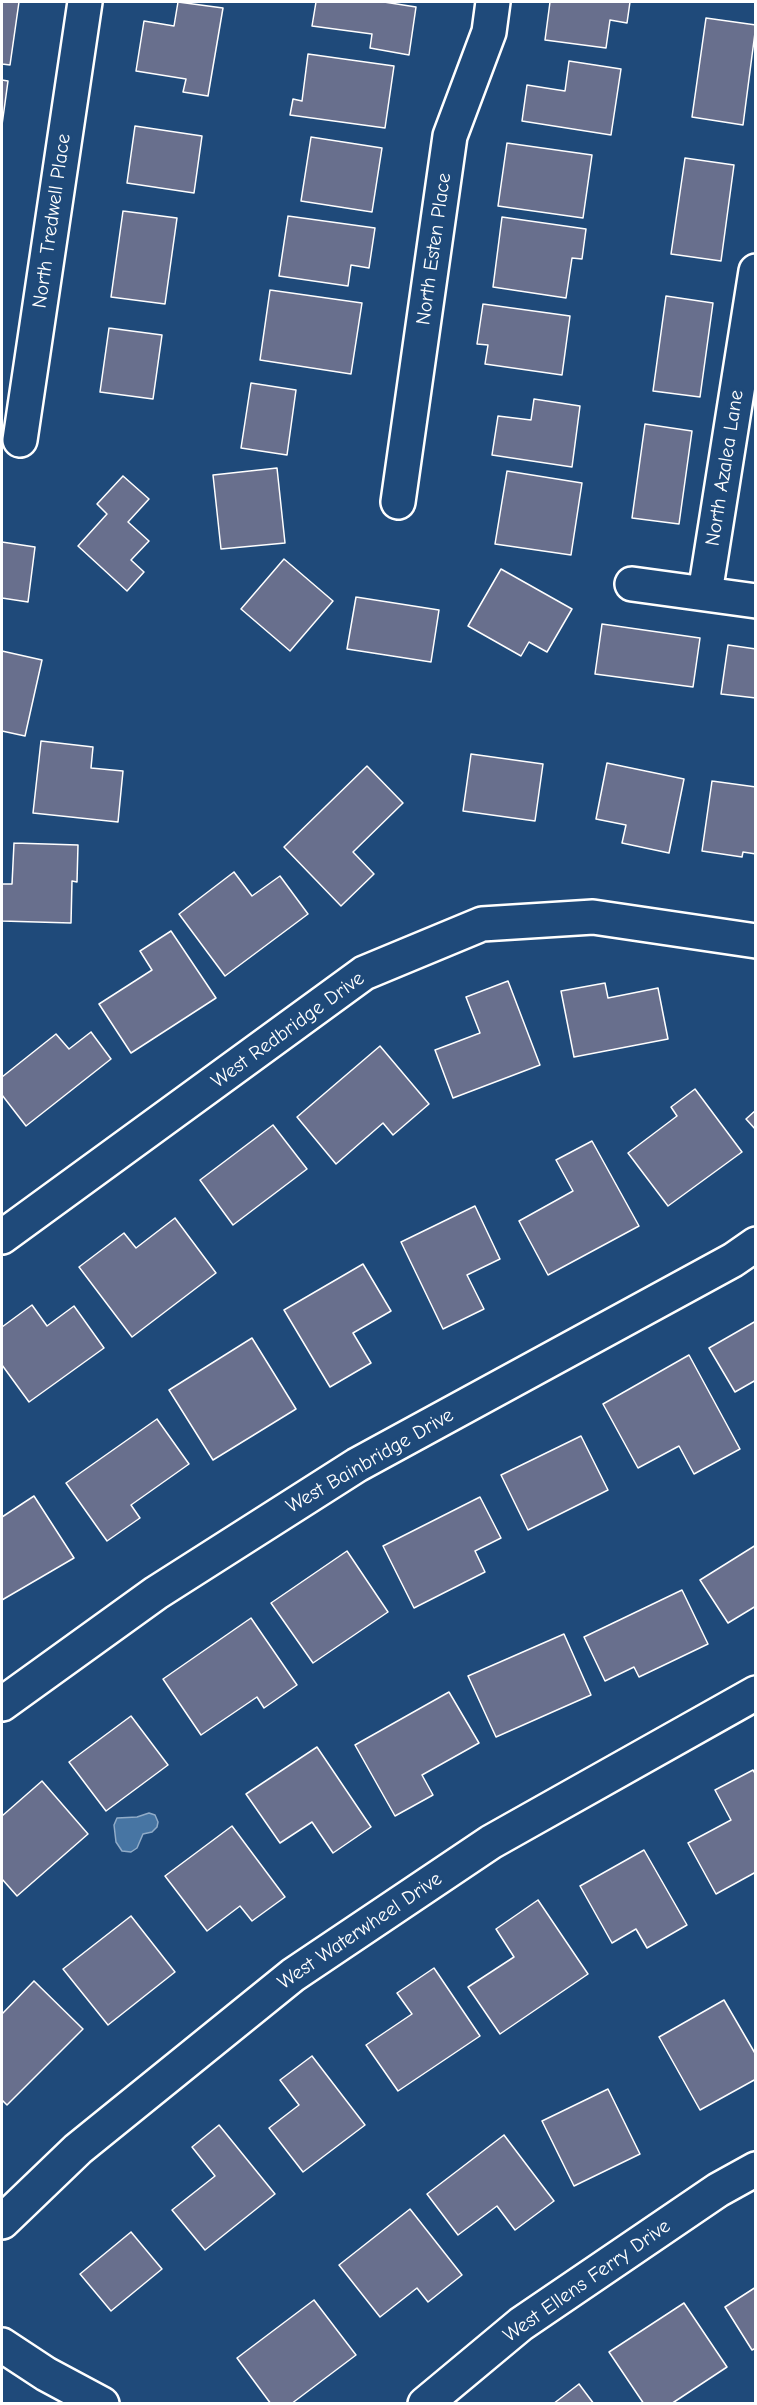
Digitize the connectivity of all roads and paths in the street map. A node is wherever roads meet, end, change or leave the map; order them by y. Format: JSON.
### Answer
{"nodes":[{"id":1,"x":85,"y":2,"type":"edge"},
{"id":2,"x":493,"y":2,"type":"edge"},
{"id":3,"x":756,"y":271,"type":"edge"},
{"id":4,"x":20,"y":440,"type":"dead end"},
{"id":5,"x":398,"y":502,"type":"dead end"},
{"id":6,"x":632,"y":584,"type":"dead end"},
{"id":7,"x":705,"y":593,"type":"junction"},
{"id":8,"x":756,"y":601,"type":"edge"},
{"id":9,"x":756,"y":941,"type":"edge"},
{"id":10,"x":2,"y":1237,"type":"edge"},
{"id":11,"x":756,"y":1244,"type":"edge"},
{"id":12,"x":756,"y":1693,"type":"edge"},
{"id":13,"x":2,"y":1704,"type":"edge"},
{"id":14,"x":756,"y":2169,"type":"edge"},
{"id":15,"x":2,"y":2222,"type":"edge"},
{"id":16,"x":2,"y":2345,"type":"edge"},
{"id":17,"x":102,"y":2403,"type":"edge"},
{"id":18,"x":425,"y":2403,"type":"edge"}],
"edges":[{"from":1,"to":4,"type":"street","name":"North Tredwell Place"},
{"from":2,"to":5,"type":"street","name":"North Esten Place"},
{"from":3,"to":7,"type":"street","name":"North Azalea Lane"},
{"from":6,"to":7,"type":"street"},
{"from":7,"to":8,"type":"street"},
{"from":9,"to":10,"type":"street","name":"West Redbridge Drive"},
{"from":11,"to":13,"type":"street","name":"West Bainbridge Drive"},
{"from":12,"to":15,"type":"street","name":"West Waterwheel Drive"},
{"from":14,"to":18,"type":"street","name":"West Ellens Ferry Drive"},
{"from":16,"to":17,"type":"street"}]}
